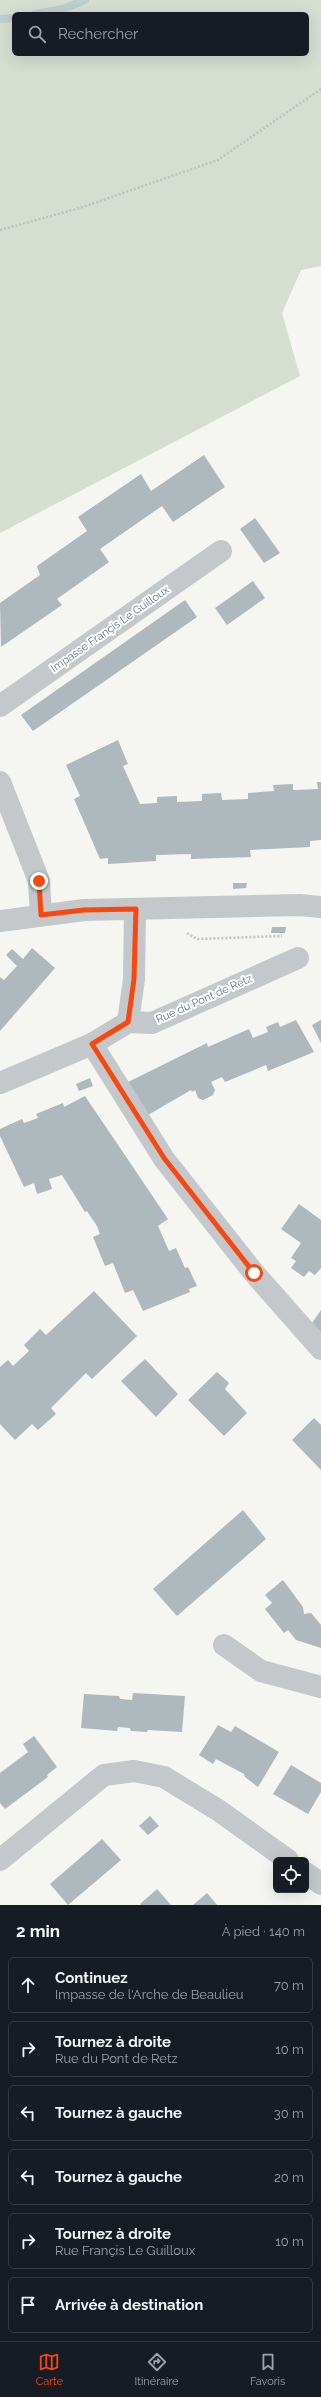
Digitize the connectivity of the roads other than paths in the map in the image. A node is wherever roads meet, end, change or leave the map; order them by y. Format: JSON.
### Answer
{"nodes":[{"id":1,"x":221,"y":551,"type":"dead end"},
{"id":2,"x":0,"y":706,"type":"edge"},
{"id":3,"x":0,"y":782,"type":"edge"},
{"id":4,"x":321,"y":907,"type":"edge"},
{"id":5,"x":136,"y":909,"type":"junction"},
{"id":6,"x":41,"y":915,"type":"junction"},
{"id":7,"x":0,"y":921,"type":"edge"},
{"id":8,"x":298,"y":958,"type":"dead end"},
{"id":9,"x":128,"y":1022,"type":"junction"},
{"id":10,"x":92,"y":1044,"type":"junction"},
{"id":11,"x":0,"y":1082,"type":"edge"},
{"id":12,"x":321,"y":1349,"type":"edge"},
{"id":13,"x":224,"y":1645,"type":"dead end"},
{"id":14,"x":321,"y":1687,"type":"edge"},
{"id":15,"x":284,"y":1857,"type":"edge"},
{"id":16,"x":0,"y":1860,"type":"edge"},
{"id":17,"x":309,"y":1875,"type":"edge"},
{"id":18,"x":321,"y":1884,"type":"edge"}],
"edges":[{"from":1,"to":2,"type":"street","name":"Impasse Françis Le Guilloux"},
{"from":3,"to":6,"type":"street"},
{"from":4,"to":5,"type":"street"},
{"from":5,"to":6,"type":"street"},
{"from":5,"to":9,"type":"street"},
{"from":6,"to":7,"type":"street"},
{"from":8,"to":9,"type":"street","name":"Rue du Pont de Retz"},
{"from":9,"to":10,"type":"street"},
{"from":10,"to":11,"type":"street"},
{"from":10,"to":12,"type":"street"},
{"from":13,"to":14,"type":"street"},
{"from":15,"to":16,"type":"street"},
{"from":17,"to":18,"type":"street"}]}
